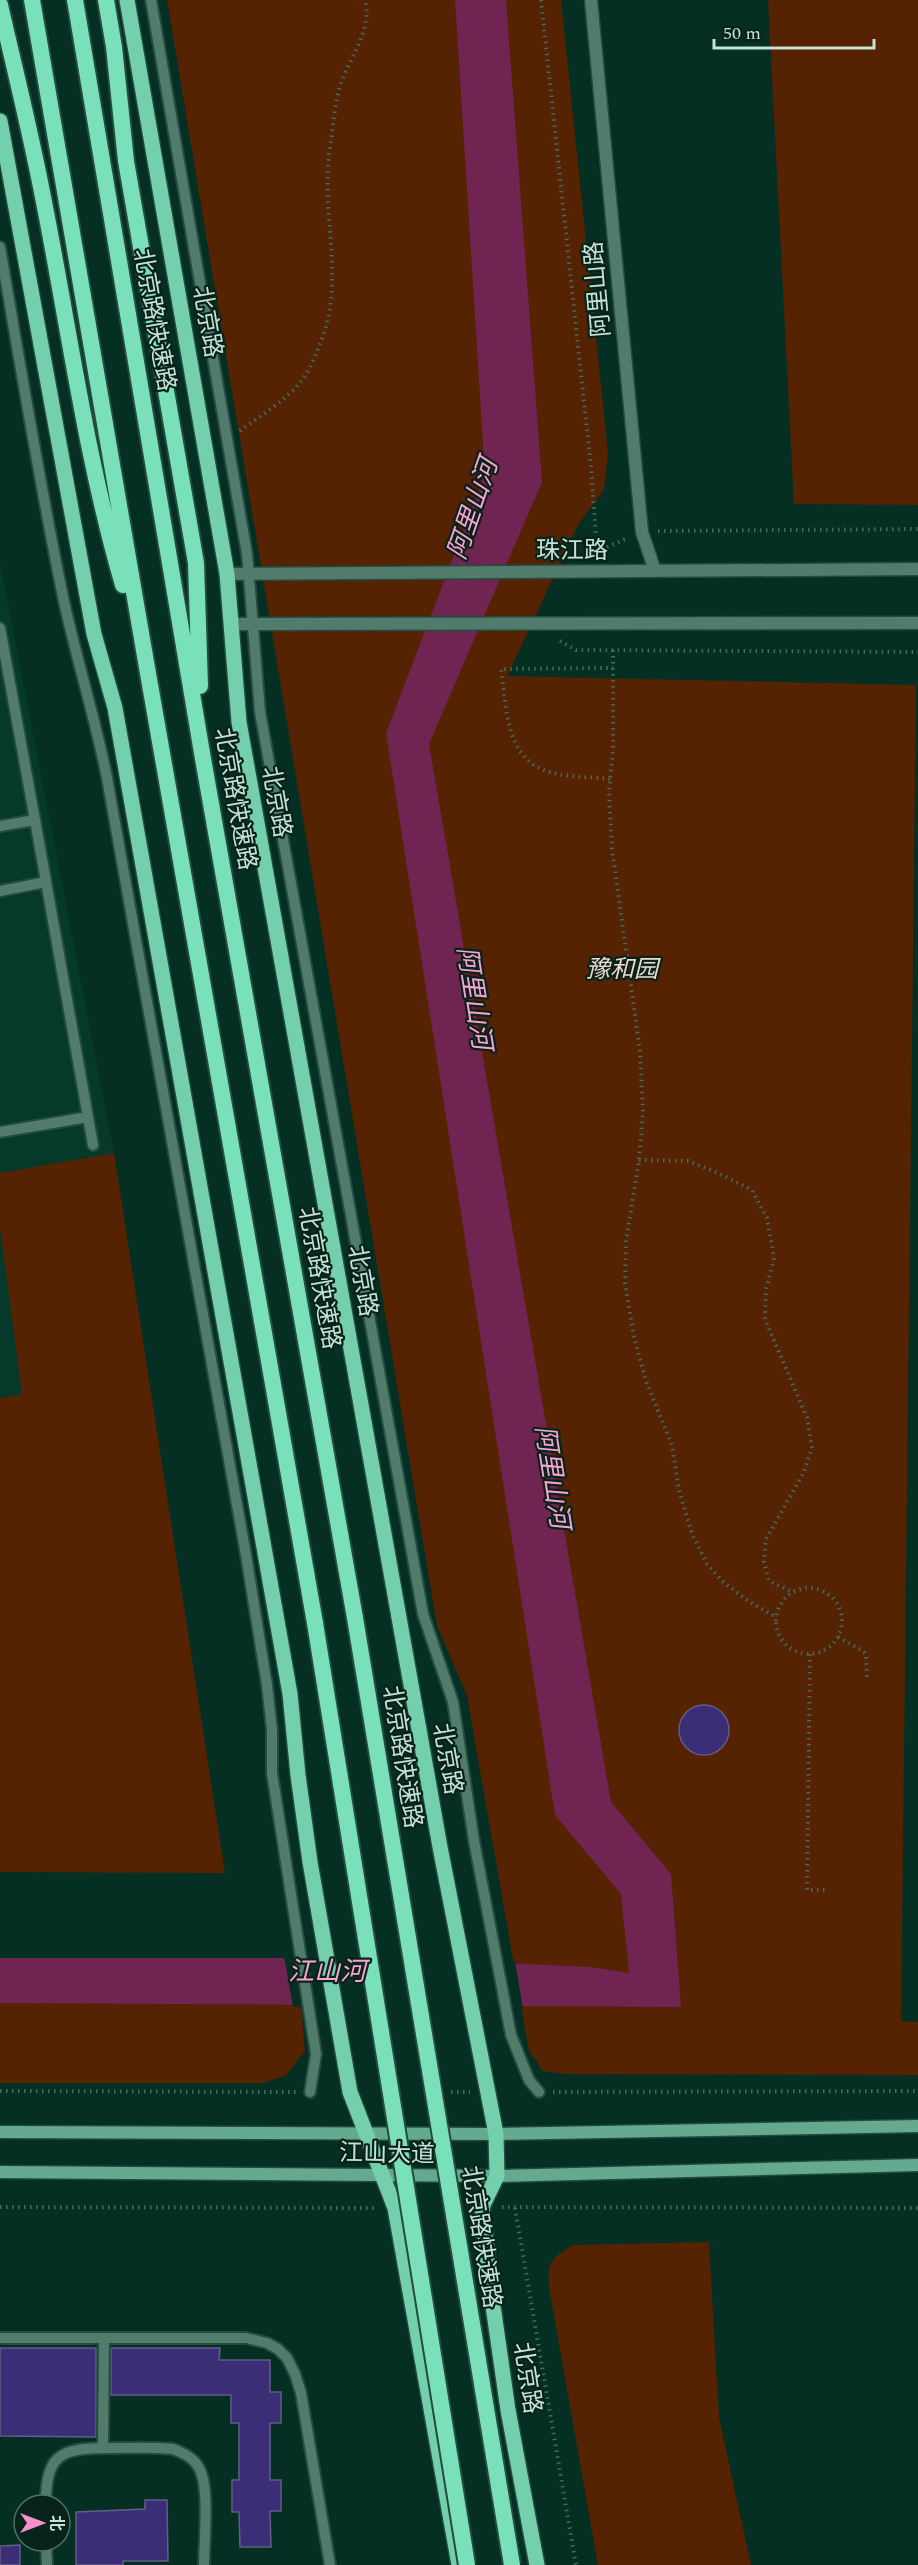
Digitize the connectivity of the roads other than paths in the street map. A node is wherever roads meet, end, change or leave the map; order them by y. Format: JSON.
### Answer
{"nodes":[{"id":1,"x":32,"y":0,"type":"edge"},
{"id":2,"x":75,"y":0,"type":"edge"},
{"id":3,"x":106,"y":0,"type":"edge"},
{"id":4,"x":128,"y":0,"type":"edge"},
{"id":5,"x":151,"y":0,"type":"edge"},
{"id":6,"x":591,"y":0,"type":"edge"},
{"id":7,"x":0,"y":5,"type":"edge"},
{"id":8,"x":0,"y":121,"type":"edge"},
{"id":9,"x":0,"y":247,"type":"edge"},
{"id":10,"x":918,"y":569,"type":"edge"},
{"id":11,"x":655,"y":572,"type":"junction"},
{"id":12,"x":227,"y":574,"type":"junction"},
{"id":13,"x":249,"y":574,"type":"junction"},
{"id":14,"x":918,"y":623,"type":"edge"},
{"id":15,"x":232,"y":624,"type":"junction"},
{"id":16,"x":252,"y":624,"type":"junction"},
{"id":17,"x":0,"y":628,"type":"edge"},
{"id":18,"x":146,"y":662,"type":"junction"},
{"id":19,"x":202,"y":753,"type":"junction"},
{"id":20,"x":35,"y":820,"type":"junction"},
{"id":21,"x":0,"y":826,"type":"edge"},
{"id":22,"x":46,"y":882,"type":"junction"},
{"id":23,"x":0,"y":891,"type":"edge"},
{"id":24,"x":88,"y":1117,"type":"junction"},
{"id":25,"x":0,"y":1132,"type":"edge"},
{"id":26,"x":93,"y":1145,"type":"dead end"},
{"id":27,"x":310,"y":2092,"type":"road end"},
{"id":28,"x":539,"y":2092,"type":"road end"},
{"id":29,"x":918,"y":2126,"type":"edge"},
{"id":30,"x":0,"y":2133,"type":"edge"},
{"id":31,"x":366,"y":2134,"type":"junction"},
{"id":32,"x":496,"y":2134,"type":"junction"},
{"id":33,"x":918,"y":2165,"type":"edge"},
{"id":34,"x":0,"y":2172,"type":"edge"},
{"id":35,"x":382,"y":2175,"type":"junction"},
{"id":36,"x":497,"y":2176,"type":"junction"},
{"id":37,"x":0,"y":2338,"type":"edge"},
{"id":38,"x":104,"y":2338,"type":"junction"},
{"id":39,"x":103,"y":2448,"type":"junction"},
{"id":40,"x":46,"y":2493,"type":"edge"},
{"id":41,"x":204,"y":2565,"type":"edge"},
{"id":42,"x":330,"y":2565,"type":"edge"},
{"id":43,"x":459,"y":2565,"type":"edge"},
{"id":44,"x":467,"y":2565,"type":"edge"},
{"id":45,"x":512,"y":2565,"type":"edge"},
{"id":46,"x":537,"y":2565,"type":"edge"}],
"edges":[{"from":1,"to":18,"type":"highway"},
{"from":2,"to":19,"type":"highway","name":"北京路快速路"},
{"from":3,"to":19,"type":"highway"},
{"from":4,"to":12,"type":"main road","name":"北京路"},
{"from":5,"to":13,"type":"lane"},
{"from":6,"to":11,"type":"street","name":"阿里山路"},
{"from":7,"to":18,"type":"highway"},
{"from":8,"to":31,"type":"main road"},
{"from":9,"to":27,"type":"lane"},
{"from":10,"to":11,"type":"street","name":"珠江路"},
{"from":11,"to":13,"type":"street","name":"珠江路"},
{"from":12,"to":13,"type":"street","name":"珠江路"},
{"from":12,"to":15,"type":"main road","name":"北京路"},
{"from":13,"to":16,"type":"lane"},
{"from":14,"to":16,"type":"street"},
{"from":15,"to":16,"type":"street"},
{"from":15,"to":32,"type":"main road","name":"北京路"},
{"from":16,"to":28,"type":"lane"},
{"from":17,"to":20,"type":"lane"},
{"from":18,"to":44,"type":"highway","bridge":true},
{"from":19,"to":45,"type":"highway","name":"北京路快速路","bridge":true},
{"from":20,"to":21,"type":"lane"},
{"from":20,"to":22,"type":"lane"},
{"from":22,"to":23,"type":"lane"},
{"from":22,"to":24,"type":"lane"},
{"from":24,"to":25,"type":"lane"},
{"from":24,"to":26,"type":"lane"},
{"from":29,"to":32,"type":"main road","name":"江山大道"},
{"from":30,"to":31,"type":"main road","name":"江山大道"},
{"from":31,"to":32,"type":"main road","name":"江山大道"},
{"from":31,"to":35,"type":"main road"},
{"from":32,"to":36,"type":"main road","name":"北京路"},
{"from":33,"to":36,"type":"main road","name":"江山大道"},
{"from":34,"to":35,"type":"main road","name":"江山大道"},
{"from":35,"to":36,"type":"main road","name":"江山大道"},
{"from":35,"to":43,"type":"main road"},
{"from":36,"to":46,"type":"main road","name":"北京路"},
{"from":37,"to":38,"type":"lane"},
{"from":38,"to":39,"type":"lane"},
{"from":38,"to":42,"type":"lane"},
{"from":39,"to":40,"type":"lane"},
{"from":39,"to":41,"type":"lane"}]}
